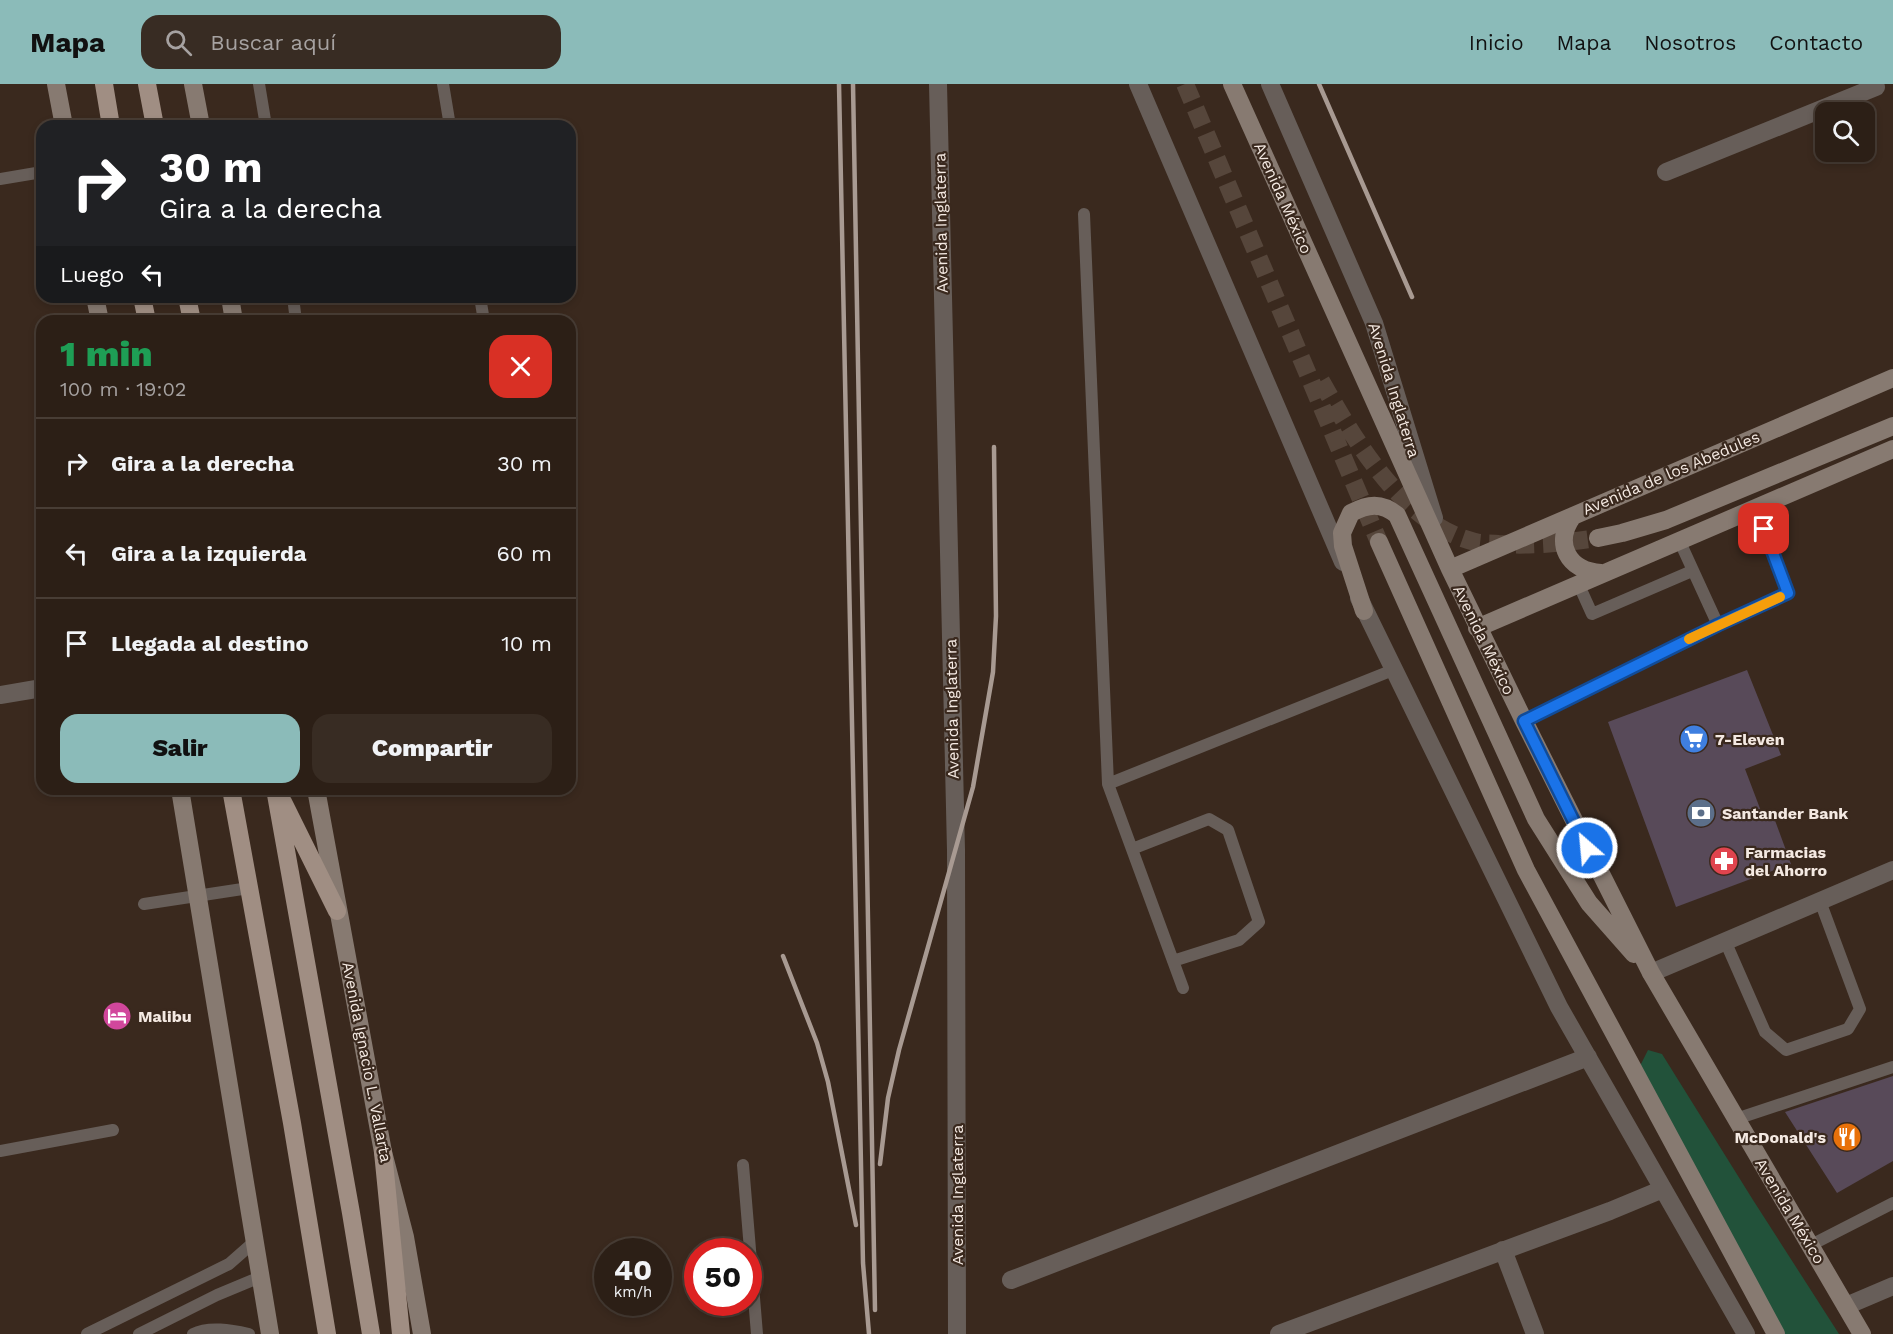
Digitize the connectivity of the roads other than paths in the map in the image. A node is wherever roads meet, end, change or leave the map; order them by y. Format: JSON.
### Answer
{"nodes":[{"id":1,"x":56,"y":84,"type":"edge"},
{"id":2,"x":104,"y":84,"type":"edge"},
{"id":3,"x":147,"y":84,"type":"edge"},
{"id":4,"x":194,"y":84,"type":"edge"},
{"id":5,"x":260,"y":84,"type":"edge"},
{"id":6,"x":443,"y":84,"type":"edge"},
{"id":7,"x":938,"y":84,"type":"edge"},
{"id":8,"x":1138,"y":84,"type":"edge"},
{"id":9,"x":1232,"y":84,"type":"edge"},
{"id":10,"x":1270,"y":84,"type":"edge"},
{"id":11,"x":1875,"y":84,"type":"edge"},
{"id":12,"x":63,"y":120,"type":"edge"},
{"id":13,"x":110,"y":120,"type":"edge"},
{"id":14,"x":154,"y":120,"type":"edge"},
{"id":15,"x":200,"y":120,"type":"edge"},
{"id":16,"x":265,"y":120,"type":"edge"},
{"id":17,"x":449,"y":120,"type":"edge"},
{"id":18,"x":1666,"y":171,"type":"dead end"},
{"id":19,"x":36,"y":173,"type":"edge"},
{"id":20,"x":0,"y":179,"type":"edge"},
{"id":21,"x":1084,"y":214,"type":"dead end"},
{"id":22,"x":1893,"y":378,"type":"edge"},
{"id":23,"x":1893,"y":426,"type":"edge"},
{"id":24,"x":1893,"y":449,"type":"edge"},
{"id":25,"x":1756,"y":508,"type":"junction"},
{"id":26,"x":1573,"y":516,"type":"junction"},
{"id":27,"x":1598,"y":538,"type":"tunnel mouth"},
{"id":28,"x":1379,"y":542,"type":"tunnel mouth"},
{"id":29,"x":1680,"y":542,"type":"junction"},
{"id":30,"x":1450,"y":568,"type":"junction"},
{"id":31,"x":1692,"y":571,"type":"junction"},
{"id":32,"x":1601,"y":573,"type":"junction"},
{"id":33,"x":1578,"y":583,"type":"junction"},
{"id":34,"x":1364,"y":611,"type":"junction"},
{"id":35,"x":1718,"y":625,"type":"junction"},
{"id":36,"x":1477,"y":628,"type":"junction"},
{"id":37,"x":1393,"y":670,"type":"junction"},
{"id":38,"x":36,"y":689,"type":"edge"},
{"id":39,"x":0,"y":695,"type":"edge"},
{"id":40,"x":1524,"y":721,"type":"junction"},
{"id":41,"x":1108,"y":784,"type":"junction"},
{"id":42,"x":181,"y":795,"type":"edge"},
{"id":43,"x":232,"y":795,"type":"edge"},
{"id":44,"x":276,"y":795,"type":"edge"},
{"id":45,"x":278,"y":795,"type":"edge"},
{"id":46,"x":317,"y":795,"type":"edge"},
{"id":47,"x":1132,"y":849,"type":"junction"},
{"id":48,"x":1893,"y":870,"type":"edge"},
{"id":49,"x":249,"y":888,"type":"junction"},
{"id":50,"x":199,"y":896,"type":"junction"},
{"id":51,"x":1820,"y":901,"type":"junction"},
{"id":52,"x":144,"y":904,"type":"dead end"},
{"id":53,"x":338,"y":911,"type":"junction"},
{"id":54,"x":1726,"y":943,"type":"junction"},
{"id":55,"x":1173,"y":961,"type":"junction"},
{"id":56,"x":1651,"y":974,"type":"junction"},
{"id":57,"x":1183,"y":988,"type":"dead end"},
{"id":58,"x":1588,"y":1057,"type":"junction"},
{"id":59,"x":1893,"y":1067,"type":"edge"},
{"id":60,"x":1736,"y":1119,"type":"junction"},
{"id":61,"x":113,"y":1130,"type":"dead end"},
{"id":62,"x":0,"y":1151,"type":"edge"},
{"id":63,"x":382,"y":1152,"type":"junction"},
{"id":64,"x":743,"y":1165,"type":"dead end"},
{"id":65,"x":1664,"y":1189,"type":"junction"},
{"id":66,"x":1893,"y":1203,"type":"edge"},
{"id":67,"x":254,"y":1242,"type":"junction"},
{"id":68,"x":1811,"y":1245,"type":"junction"},
{"id":69,"x":1503,"y":1250,"type":"junction"},
{"id":70,"x":260,"y":1277,"type":"junction"},
{"id":71,"x":1011,"y":1280,"type":"dead end"},
{"id":72,"x":1893,"y":1286,"type":"edge"},
{"id":73,"x":1846,"y":1306,"type":"junction"},
{"id":74,"x":1288,"y":1332,"type":"edge"},
{"id":75,"x":87,"y":1334,"type":"edge"},
{"id":76,"x":139,"y":1334,"type":"edge"},
{"id":77,"x":193,"y":1334,"type":"edge"},
{"id":78,"x":249,"y":1334,"type":"edge"},
{"id":79,"x":270,"y":1334,"type":"edge"},
{"id":80,"x":327,"y":1334,"type":"edge"},
{"id":81,"x":371,"y":1334,"type":"edge"},
{"id":82,"x":401,"y":1334,"type":"edge"},
{"id":83,"x":422,"y":1334,"type":"edge"},
{"id":84,"x":757,"y":1334,"type":"edge"},
{"id":85,"x":957,"y":1334,"type":"edge"},
{"id":86,"x":1535,"y":1334,"type":"edge"},
{"id":87,"x":1746,"y":1334,"type":"edge"},
{"id":88,"x":1776,"y":1334,"type":"edge"},
{"id":89,"x":1862,"y":1334,"type":"edge"}],
"edges":[{"from":1,"to":12,"type":"main road"},
{"from":2,"to":13,"type":"main road"},
{"from":3,"to":14,"type":"main road"},
{"from":4,"to":15,"type":"main road"},
{"from":5,"to":16,"type":"lane"},
{"from":6,"to":17,"type":"lane"},
{"from":7,"to":85,"type":"street","name":"Avenida Inglaterra"},
{"from":8,"to":34,"type":"street"},
{"from":9,"to":30,"type":"main road","name":"Avenida México"},
{"from":10,"to":30,"type":"street","name":"Avenida Inglaterra"},
{"from":11,"to":18,"type":"street"},
{"from":19,"to":20,"type":"lane"},
{"from":21,"to":41,"type":"lane"},
{"from":22,"to":26,"type":"main road","name":"Avenida de los Abedules"},
{"from":23,"to":27,"type":"main road"},
{"from":24,"to":25,"type":"main road"},
{"from":25,"to":29,"type":"main road"},
{"from":25,"to":35,"type":"lane"},
{"from":26,"to":30,"type":"main road","name":"Avenida de los Abedules"},
{"from":26,"to":32,"type":"main road"},
{"from":28,"to":88,"type":"main road"},
{"from":29,"to":31,"type":"lane"},
{"from":29,"to":32,"type":"main road"},
{"from":30,"to":36,"type":"main road","name":"Avenida México"},
{"from":31,"to":33,"type":"lane"},
{"from":31,"to":35,"type":"lane"},
{"from":32,"to":33,"type":"main road"},
{"from":33,"to":36,"type":"main road"},
{"from":34,"to":37,"type":"street"},
{"from":34,"to":56,"type":"main road"},
{"from":35,"to":40,"type":"lane"},
{"from":36,"to":40,"type":"main road","name":"Avenida México"},
{"from":37,"to":41,"type":"lane"},
{"from":37,"to":58,"type":"street"},
{"from":38,"to":39,"type":"street"},
{"from":40,"to":56,"type":"main road","name":"Avenida México"},
{"from":41,"to":47,"type":"lane"},
{"from":42,"to":50,"type":"main road"},
{"from":43,"to":49,"type":"main road"},
{"from":44,"to":81,"type":"main road"},
{"from":45,"to":53,"type":"main road"},
{"from":46,"to":53,"type":"main road","name":"Avenida Ignacio L. Vallarta"},
{"from":47,"to":55,"type":"lane"},
{"from":47,"to":55,"type":"lane"},
{"from":48,"to":51,"type":"street"},
{"from":49,"to":50,"type":"lane"},
{"from":49,"to":80,"type":"main road"},
{"from":50,"to":52,"type":"lane"},
{"from":50,"to":67,"type":"main road"},
{"from":51,"to":54,"type":"street"},
{"from":51,"to":54,"type":"lane"},
{"from":53,"to":63,"type":"main road","name":"Avenida Ignacio L. Vallarta"},
{"from":54,"to":56,"type":"street"},
{"from":55,"to":57,"type":"lane"},
{"from":56,"to":60,"type":"main road","name":"Avenida México"},
{"from":58,"to":65,"type":"street"},
{"from":58,"to":71,"type":"street"},
{"from":59,"to":60,"type":"lane"},
{"from":60,"to":68,"type":"main road","name":"Avenida México"},
{"from":61,"to":62,"type":"lane"},
{"from":63,"to":82,"type":"main road"},
{"from":63,"to":83,"type":"main road","name":"Avenida Ignacio L. Vallarta"},
{"from":64,"to":84,"type":"lane"},
{"from":65,"to":69,"type":"street"},
{"from":65,"to":87,"type":"street"},
{"from":66,"to":68,"type":"lane"},
{"from":67,"to":70,"type":"main road"},
{"from":67,"to":75,"type":"lane"},
{"from":68,"to":73,"type":"main road","name":"Avenida México"},
{"from":69,"to":74,"type":"street"},
{"from":69,"to":86,"type":"street"},
{"from":70,"to":76,"type":"lane"},
{"from":70,"to":79,"type":"main road"},
{"from":72,"to":73,"type":"street"},
{"from":73,"to":89,"type":"main road","name":"Avenida México"},
{"from":77,"to":78,"type":"lane"}]}
